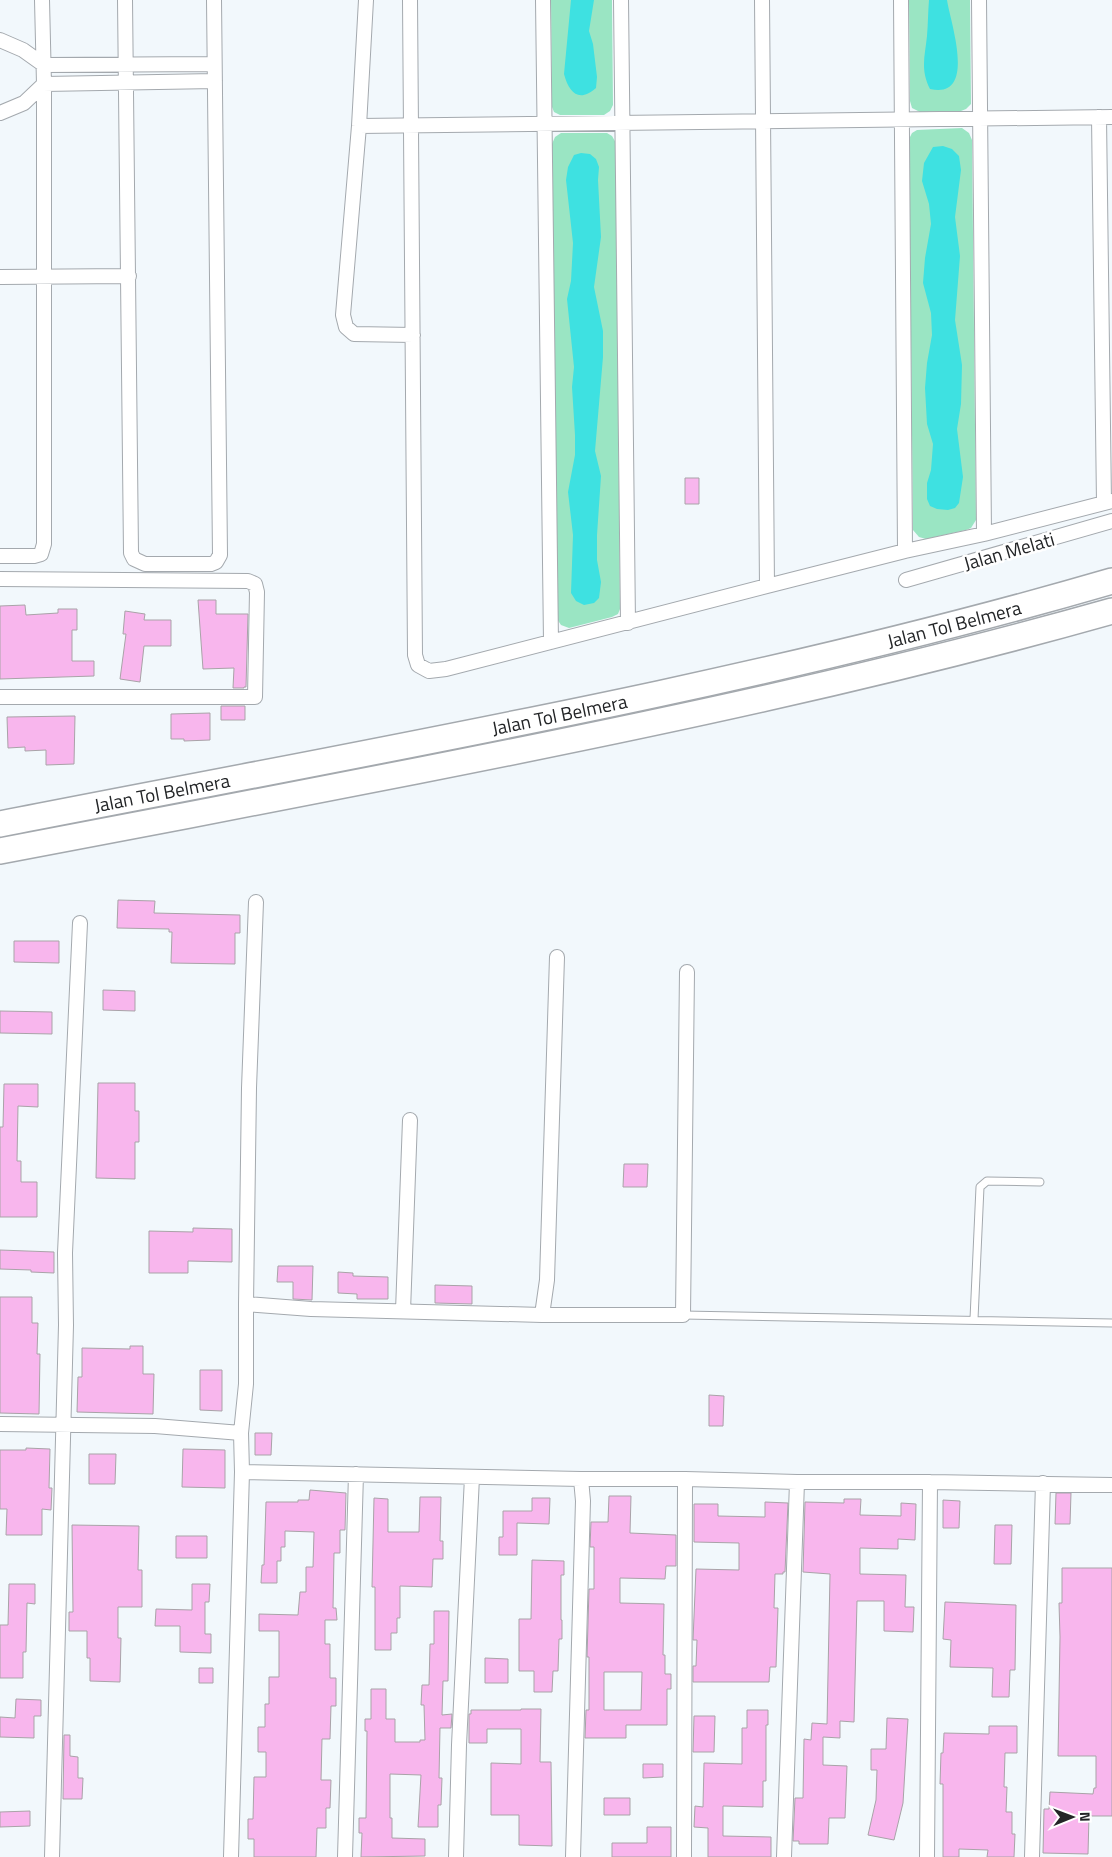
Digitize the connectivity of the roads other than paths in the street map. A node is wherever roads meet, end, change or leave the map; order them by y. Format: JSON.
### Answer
{"nodes":[{"id":1,"x":42,"y":0,"type":"edge"},
{"id":2,"x":126,"y":0,"type":"edge"},
{"id":3,"x":214,"y":0,"type":"edge"},
{"id":4,"x":366,"y":0,"type":"edge"},
{"id":5,"x":410,"y":0,"type":"edge"},
{"id":6,"x":543,"y":0,"type":"edge"},
{"id":7,"x":620,"y":0,"type":"edge"},
{"id":8,"x":762,"y":0,"type":"edge"},
{"id":9,"x":901,"y":0,"type":"edge"},
{"id":10,"x":979,"y":0,"type":"edge"},
{"id":11,"x":0,"y":40,"type":"edge"},
{"id":12,"x":214,"y":64,"type":"junction"},
{"id":13,"x":44,"y":65,"type":"junction"},
{"id":14,"x":126,"y":65,"type":"junction"},
{"id":15,"x":214,"y":81,"type":"junction"},
{"id":16,"x":126,"y":82,"type":"junction"},
{"id":17,"x":44,"y":84,"type":"junction"},
{"id":18,"x":0,"y":113,"type":"edge"},
{"id":19,"x":1106,"y":117,"type":"edge"},
{"id":20,"x":980,"y":119,"type":"junction"},
{"id":21,"x":902,"y":120,"type":"junction"},
{"id":22,"x":762,"y":121,"type":"junction"},
{"id":23,"x":622,"y":123,"type":"junction"},
{"id":24,"x":544,"y":124,"type":"junction"},
{"id":25,"x":359,"y":126,"type":"junction"},
{"id":26,"x":410,"y":126,"type":"junction"},
{"id":27,"x":43,"y":276,"type":"junction"},
{"id":28,"x":129,"y":276,"type":"junction"},
{"id":29,"x":0,"y":277,"type":"edge"},
{"id":30,"x":413,"y":335,"type":"junction"},
{"id":31,"x":1108,"y":502,"type":"edge"},
{"id":32,"x":1112,"y":521,"type":"edge"},
{"id":33,"x":984,"y":534,"type":"junction"},
{"id":34,"x":905,"y":551,"type":"junction"},
{"id":35,"x":0,"y":556,"type":"edge"},
{"id":36,"x":0,"y":579,"type":"edge"},
{"id":37,"x":906,"y":580,"type":"dead end"},
{"id":38,"x":1112,"y":581,"type":"edge"},
{"id":39,"x":767,"y":586,"type":"junction"},
{"id":40,"x":1112,"y":611,"type":"edge"},
{"id":41,"x":628,"y":623,"type":"junction"},
{"id":42,"x":550,"y":642,"type":"junction"},
{"id":43,"x":0,"y":697,"type":"edge"},
{"id":44,"x":0,"y":824,"type":"edge"},
{"id":45,"x":0,"y":851,"type":"edge"},
{"id":46,"x":256,"y":902,"type":"dead end"},
{"id":47,"x":80,"y":923,"type":"dead end"},
{"id":48,"x":556,"y":957,"type":"dead end"},
{"id":49,"x":687,"y":972,"type":"dead end"},
{"id":50,"x":410,"y":1120,"type":"dead end"},
{"id":51,"x":1040,"y":1182,"type":"dead end"},
{"id":52,"x":246,"y":1304,"type":"junction"},
{"id":53,"x":403,"y":1311,"type":"junction"},
{"id":54,"x":542,"y":1315,"type":"junction"},
{"id":55,"x":683,"y":1315,"type":"junction"},
{"id":56,"x":974,"y":1320,"type":"junction"},
{"id":57,"x":1112,"y":1323,"type":"edge"},
{"id":58,"x":0,"y":1424,"type":"edge"},
{"id":59,"x":62,"y":1426,"type":"junction"},
{"id":60,"x":241,"y":1432,"type":"junction"},
{"id":61,"x":242,"y":1472,"type":"junction"},
{"id":62,"x":356,"y":1474,"type":"junction"},
{"id":63,"x":472,"y":1477,"type":"junction"},
{"id":64,"x":581,"y":1479,"type":"junction"},
{"id":65,"x":685,"y":1479,"type":"junction"},
{"id":66,"x":797,"y":1482,"type":"junction"},
{"id":67,"x":930,"y":1482,"type":"junction"},
{"id":68,"x":1043,"y":1483,"type":"junction"},
{"id":69,"x":1112,"y":1485,"type":"edge"},
{"id":70,"x":52,"y":1857,"type":"edge"},
{"id":71,"x":231,"y":1857,"type":"edge"},
{"id":72,"x":344,"y":1857,"type":"edge"},
{"id":73,"x":456,"y":1857,"type":"edge"},
{"id":74,"x":574,"y":1857,"type":"edge"},
{"id":75,"x":684,"y":1857,"type":"edge"},
{"id":76,"x":784,"y":1857,"type":"edge"},
{"id":77,"x":927,"y":1857,"type":"edge"},
{"id":78,"x":1032,"y":1857,"type":"edge"}],
"edges":[{"from":1,"to":13,"type":"street"},
{"from":2,"to":14,"type":"street"},
{"from":3,"to":12,"type":"street"},
{"from":4,"to":25,"type":"street"},
{"from":5,"to":26,"type":"street"},
{"from":6,"to":24,"type":"street"},
{"from":7,"to":23,"type":"street"},
{"from":8,"to":22,"type":"street"},
{"from":9,"to":21,"type":"street"},
{"from":10,"to":20,"type":"street"},
{"from":11,"to":13,"type":"street"},
{"from":12,"to":14,"type":"street"},
{"from":12,"to":15,"type":"street"},
{"from":13,"to":14,"type":"street"},
{"from":13,"to":17,"type":"street"},
{"from":14,"to":16,"type":"street"},
{"from":15,"to":16,"type":"street"},
{"from":15,"to":28,"type":"street"},
{"from":16,"to":17,"type":"street"},
{"from":16,"to":28,"type":"street"},
{"from":17,"to":18,"type":"street"},
{"from":17,"to":27,"type":"street"},
{"from":19,"to":20,"type":"street"},
{"from":19,"to":31,"type":"street"},
{"from":20,"to":21,"type":"street"},
{"from":20,"to":33,"type":"street"},
{"from":21,"to":22,"type":"street"},
{"from":21,"to":34,"type":"street"},
{"from":22,"to":23,"type":"street"},
{"from":22,"to":39,"type":"street"},
{"from":23,"to":24,"type":"street"},
{"from":23,"to":41,"type":"street"},
{"from":24,"to":26,"type":"street"},
{"from":24,"to":42,"type":"street"},
{"from":25,"to":26,"type":"street"},
{"from":25,"to":30,"type":"street"},
{"from":26,"to":30,"type":"street"},
{"from":27,"to":28,"type":"street"},
{"from":27,"to":29,"type":"street"},
{"from":27,"to":35,"type":"street"},
{"from":30,"to":42,"type":"street"},
{"from":31,"to":33,"type":"street"},
{"from":32,"to":37,"type":"street","name":"Jalan Melati"},
{"from":33,"to":34,"type":"street"},
{"from":34,"to":39,"type":"street"},
{"from":36,"to":43,"type":"street"},
{"from":38,"to":44,"type":"highway","name":"Jalan Tol Belmera"},
{"from":39,"to":41,"type":"street"},
{"from":40,"to":45,"type":"highway","name":"Jalan Tol Belmera"},
{"from":41,"to":42,"type":"street"},
{"from":46,"to":52,"type":"street"},
{"from":47,"to":59,"type":"street"},
{"from":48,"to":54,"type":"street"},
{"from":49,"to":55,"type":"street"},
{"from":50,"to":53,"type":"street"},
{"from":51,"to":56,"type":"lane"},
{"from":52,"to":53,"type":"street"},
{"from":52,"to":60,"type":"street"},
{"from":53,"to":54,"type":"street"},
{"from":54,"to":55,"type":"street"},
{"from":55,"to":56,"type":"lane"},
{"from":56,"to":57,"type":"lane"},
{"from":58,"to":59,"type":"street"},
{"from":59,"to":60,"type":"street"},
{"from":59,"to":70,"type":"street"},
{"from":60,"to":61,"type":"street"},
{"from":61,"to":62,"type":"street"},
{"from":61,"to":71,"type":"street"},
{"from":62,"to":63,"type":"street"},
{"from":62,"to":72,"type":"street"},
{"from":63,"to":64,"type":"street"},
{"from":63,"to":73,"type":"street"},
{"from":64,"to":65,"type":"street"},
{"from":64,"to":74,"type":"street"},
{"from":65,"to":66,"type":"street"},
{"from":65,"to":75,"type":"street"},
{"from":66,"to":67,"type":"street"},
{"from":66,"to":76,"type":"street"},
{"from":67,"to":68,"type":"street"},
{"from":67,"to":77,"type":"street"},
{"from":68,"to":69,"type":"street"},
{"from":68,"to":78,"type":"street"}]}
